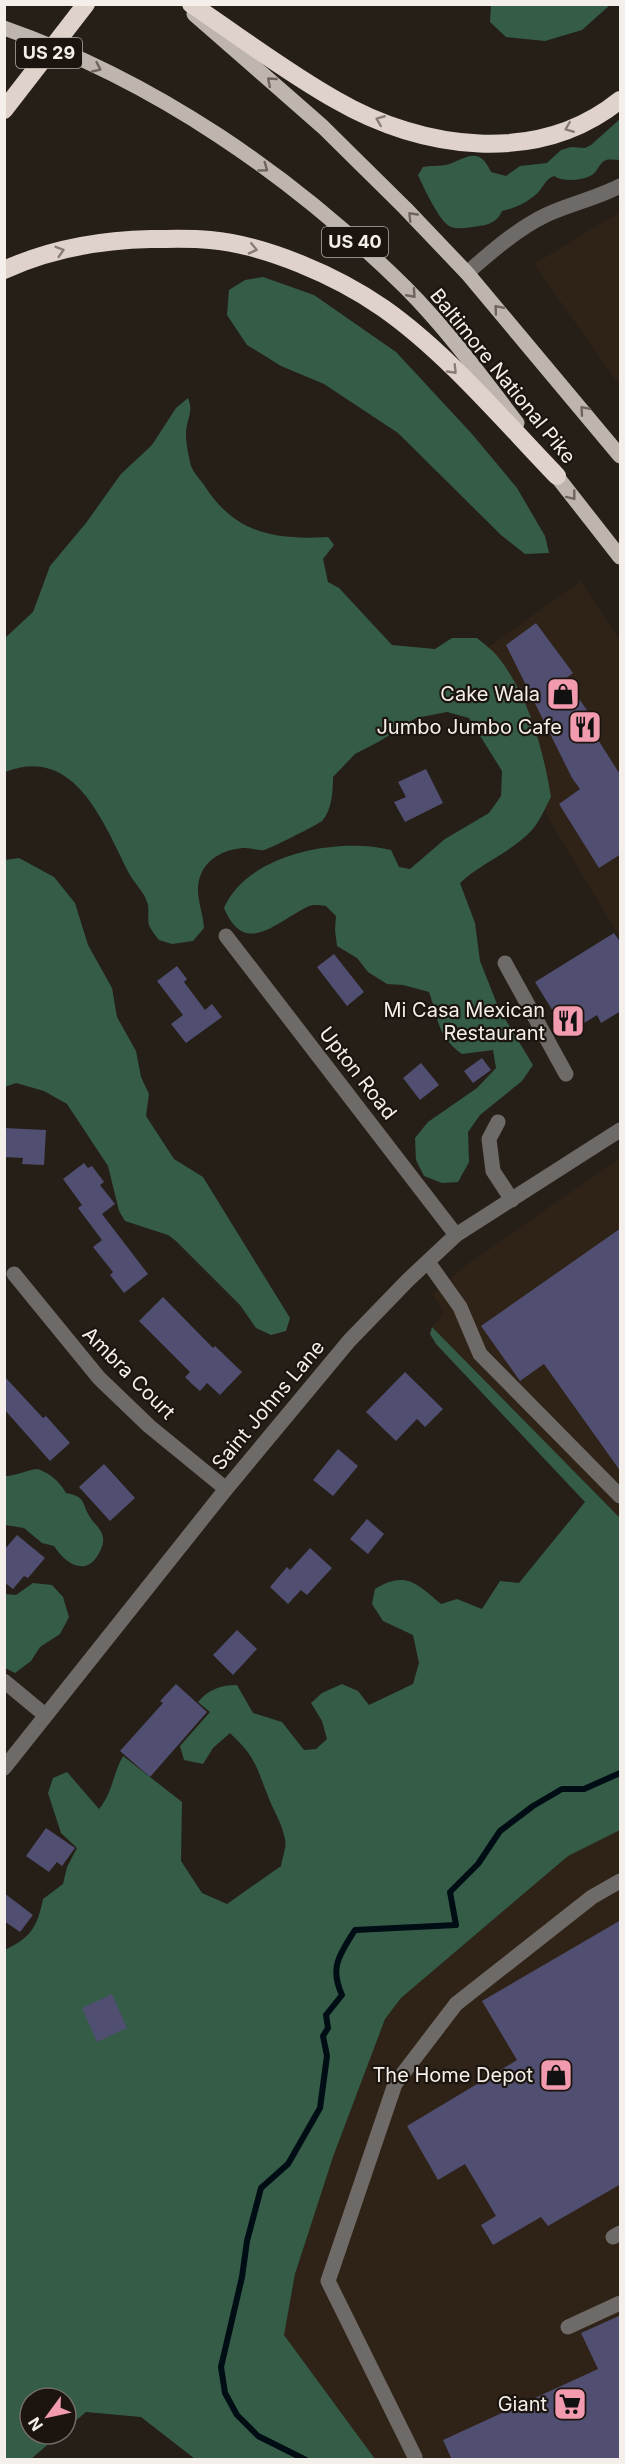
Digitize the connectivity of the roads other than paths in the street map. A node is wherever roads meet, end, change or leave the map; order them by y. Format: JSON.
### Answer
{"nodes":[{"id":1,"x":86,"y":4,"type":"edge"},
{"id":2,"x":183,"y":4,"type":"edge"},
{"id":3,"x":191,"y":4,"type":"edge"},
{"id":4,"x":4,"y":28,"type":"edge"},
{"id":5,"x":621,"y":100,"type":"edge"},
{"id":6,"x":8,"y":105,"type":"edge"},
{"id":7,"x":621,"y":186,"type":"edge"},
{"id":8,"x":4,"y":270,"type":"edge"},
{"id":9,"x":467,"y":273,"type":"junction"},
{"id":10,"x":621,"y":456,"type":"edge"},
{"id":11,"x":556,"y":476,"type":"junction"},
{"id":12,"x":621,"y":557,"type":"edge"},
{"id":13,"x":226,"y":936,"type":"dead end"},
{"id":14,"x":505,"y":963,"type":"dead end"},
{"id":15,"x":566,"y":1074,"type":"dead end"},
{"id":16,"x":498,"y":1122,"type":"dead end"},
{"id":17,"x":621,"y":1130,"type":"edge"},
{"id":18,"x":512,"y":1200,"type":"junction"},
{"id":19,"x":456,"y":1235,"type":"junction"},
{"id":20,"x":428,"y":1262,"type":"junction"},
{"id":21,"x":14,"y":1274,"type":"dead end"},
{"id":22,"x":226,"y":1489,"type":"junction"},
{"id":23,"x":621,"y":1496,"type":"edge"},
{"id":24,"x":4,"y":1681,"type":"edge"},
{"id":25,"x":45,"y":1715,"type":"junction"},
{"id":26,"x":4,"y":1768,"type":"edge"},
{"id":27,"x":621,"y":1881,"type":"edge"},
{"id":28,"x":621,"y":2302,"type":"edge"},
{"id":29,"x":568,"y":2327,"type":"dead end"},
{"id":30,"x":415,"y":2457,"type":"dead end"}],
"edges":[{"from":1,"to":6,"type":"highway","number":"US 29"},
{"from":9,"to":2,"type":"main road","name":"Baltimore National Pike","number":"US 40","one_way":true},
{"from":5,"to":3,"type":"highway","one_way":true},
{"from":4,"to":11,"type":"main road","name":"Baltimore National Pike","number":"US 40","one_way":true},
{"from":7,"to":9,"type":"street"},
{"from":8,"to":11,"type":"highway","one_way":true},
{"from":10,"to":9,"type":"main road","name":"Baltimore National Pike","number":"US 40","one_way":true},
{"from":11,"to":12,"type":"main road","name":"Baltimore National Pike","number":"US 40","one_way":true},
{"from":13,"to":19,"type":"street","name":"Upton Road"},
{"from":14,"to":15,"type":"street"},
{"from":16,"to":18,"type":"street"},
{"from":17,"to":18,"type":"street","name":"Saint Johns Lane"},
{"from":18,"to":19,"type":"street","name":"Saint Johns Lane"},
{"from":19,"to":20,"type":"street","name":"Saint Johns Lane"},
{"from":20,"to":22,"type":"street","name":"Saint Johns Lane"},
{"from":20,"to":23,"type":"street"},
{"from":21,"to":22,"type":"street","name":"Ambra Court"},
{"from":22,"to":25,"type":"street","name":"Saint Johns Lane"},
{"from":24,"to":25,"type":"street"},
{"from":25,"to":26,"type":"street","name":"Saint Johns Lane"},
{"from":27,"to":30,"type":"street"},
{"from":28,"to":29,"type":"street"}]}
